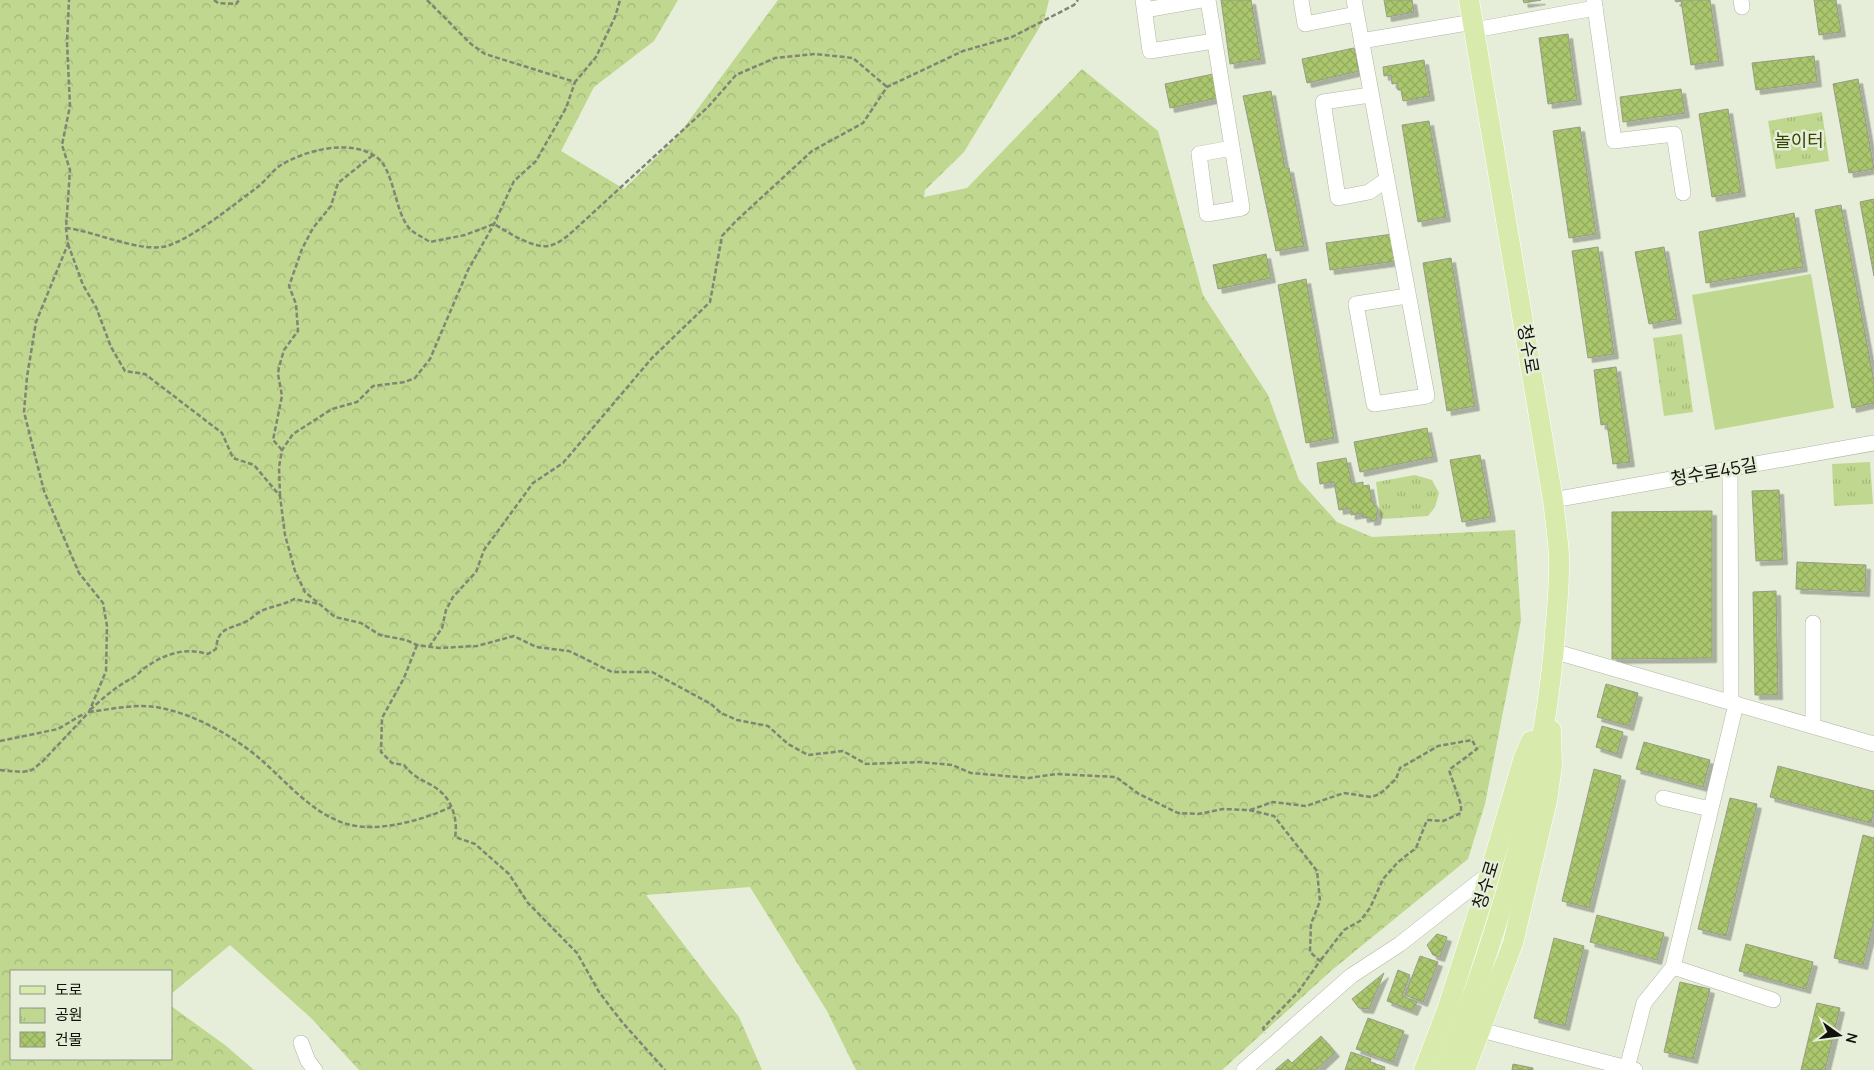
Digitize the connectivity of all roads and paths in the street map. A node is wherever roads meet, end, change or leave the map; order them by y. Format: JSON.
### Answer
{"nodes":[{"id":1,"x":69,"y":0,"type":"edge"},
{"id":2,"x":214,"y":0,"type":"edge"},
{"id":3,"x":239,"y":0,"type":"edge"},
{"id":4,"x":427,"y":0,"type":"edge"},
{"id":5,"x":620,"y":0,"type":"edge"},
{"id":6,"x":1078,"y":0,"type":"edge"},
{"id":7,"x":1201,"y":0,"type":"edge"},
{"id":8,"x":1208,"y":0,"type":"edge"},
{"id":9,"x":1301,"y":0,"type":"edge"},
{"id":10,"x":1469,"y":0,"type":"edge"},
{"id":11,"x":1595,"y":4,"type":"edge"},
{"id":12,"x":1144,"y":5,"type":"edge"},
{"id":13,"x":1355,"y":7,"type":"edge"},
{"id":14,"x":1473,"y":26,"type":"junction"},
{"id":15,"x":1214,"y":41,"type":"junction"},
{"id":16,"x":1361,"y":41,"type":"junction"},
{"id":17,"x":574,"y":82,"type":"junction"},
{"id":18,"x":887,"y":87,"type":"junction"},
{"id":19,"x":1370,"y":95,"type":"junction"},
{"id":20,"x":1232,"y":148,"type":"junction"},
{"id":21,"x":373,"y":155,"type":"junction"},
{"id":22,"x":1386,"y":180,"type":"junction"},
{"id":23,"x":1683,"y":193,"type":"dead end"},
{"id":24,"x":494,"y":224,"type":"junction"},
{"id":25,"x":66,"y":228,"type":"junction"},
{"id":26,"x":68,"y":244,"type":"junction"},
{"id":27,"x":1408,"y":296,"type":"junction"},
{"id":28,"x":1874,"y":443,"type":"edge"},
{"id":29,"x":282,"y":450,"type":"junction"},
{"id":30,"x":1730,"y":469,"type":"junction"},
{"id":31,"x":280,"y":496,"type":"junction"},
{"id":32,"x":1553,"y":500,"type":"junction"},
{"id":33,"x":319,"y":604,"type":"junction"},
{"id":34,"x":1813,"y":623,"type":"dead end"},
{"id":35,"x":417,"y":645,"type":"junction"},
{"id":36,"x":429,"y":647,"type":"junction"},
{"id":37,"x":1553,"y":651,"type":"junction"},
{"id":38,"x":1549,"y":700,"type":"junction"},
{"id":39,"x":1734,"y":703,"type":"junction"},
{"id":40,"x":89,"y":711,"type":"junction"},
{"id":41,"x":1813,"y":726,"type":"junction"},
{"id":42,"x":0,"y":741,"type":"edge"},
{"id":43,"x":1874,"y":744,"type":"edge"},
{"id":44,"x":0,"y":770,"type":"edge"},
{"id":45,"x":1663,"y":798,"type":"dead end"},
{"id":46,"x":451,"y":807,"type":"junction"},
{"id":47,"x":1710,"y":809,"type":"junction"},
{"id":48,"x":1249,"y":810,"type":"junction"},
{"id":49,"x":1490,"y":873,"type":"junction"},
{"id":50,"x":1320,"y":961,"type":"junction"},
{"id":51,"x":1673,"y":967,"type":"junction"},
{"id":52,"x":1773,"y":1000,"type":"dead end"},
{"id":53,"x":1481,"y":1030,"type":"junction"},
{"id":54,"x":301,"y":1043,"type":"dead end"},
{"id":55,"x":1271,"y":1047,"type":"junction"},
{"id":56,"x":1632,"y":1069,"type":"edge"},
{"id":57,"x":315,"y":1070,"type":"edge"},
{"id":58,"x":665,"y":1070,"type":"edge"},
{"id":59,"x":1244,"y":1070,"type":"edge"},
{"id":60,"x":1424,"y":1070,"type":"edge"},
{"id":61,"x":1445,"y":1070,"type":"edge"},
{"id":62,"x":1465,"y":1070,"type":"edge"}],
"edges":[{"from":1,"to":25,"type":"path"},
{"from":2,"to":3,"type":"path"},
{"from":4,"to":17,"type":"path"},
{"from":5,"to":17,"type":"path"},
{"from":6,"to":18,"type":"path"},
{"from":7,"to":12,"type":"street"},
{"from":8,"to":15,"type":"street"},
{"from":9,"to":13,"type":"street"},
{"from":10,"to":14,"type":"main road","name":"청수로"},
{"from":11,"to":14,"type":"street"},
{"from":11,"to":23,"type":"street"},
{"from":12,"to":15,"type":"street"},
{"from":13,"to":16,"type":"street"},
{"from":14,"to":16,"type":"street"},
{"from":14,"to":32,"type":"main road","name":"청수로"},
{"from":15,"to":20,"type":"street"},
{"from":16,"to":19,"type":"street"},
{"from":17,"to":24,"type":"path"},
{"from":18,"to":24,"type":"path"},
{"from":18,"to":36,"type":"path"},
{"from":19,"to":22,"type":"street"},
{"from":19,"to":22,"type":"street"},
{"from":20,"to":20,"type":"street"},
{"from":21,"to":24,"type":"path"},
{"from":21,"to":25,"type":"path"},
{"from":21,"to":29,"type":"path"},
{"from":22,"to":27,"type":"street"},
{"from":24,"to":29,"type":"path"},
{"from":25,"to":26,"type":"path"},
{"from":26,"to":31,"type":"path"},
{"from":26,"to":40,"type":"path"},
{"from":27,"to":27,"type":"street"},
{"from":28,"to":30,"type":"street","name":"청수로45길"},
{"from":29,"to":31,"type":"path"},
{"from":30,"to":32,"type":"street","name":"청수로45길"},
{"from":30,"to":39,"type":"street"},
{"from":31,"to":33,"type":"path"},
{"from":32,"to":37,"type":"main road","name":"청수로"},
{"from":33,"to":35,"type":"path"},
{"from":33,"to":40,"type":"path"},
{"from":34,"to":41,"type":"street"},
{"from":35,"to":36,"type":"path"},
{"from":35,"to":46,"type":"path"},
{"from":36,"to":48,"type":"path"},
{"from":37,"to":38,"type":"main road","name":"청수로"},
{"from":37,"to":39,"type":"street"},
{"from":38,"to":49,"type":"main road","name":"청수로"},
{"from":38,"to":53,"type":"main road","name":"청수로"},
{"from":38,"to":61,"type":"main road","name":"청수로"},
{"from":39,"to":41,"type":"street"},
{"from":39,"to":47,"type":"street"},
{"from":40,"to":42,"type":"path"},
{"from":40,"to":44,"type":"path"},
{"from":40,"to":46,"type":"path"},
{"from":41,"to":43,"type":"street"},
{"from":45,"to":47,"type":"street"},
{"from":46,"to":58,"type":"path"},
{"from":47,"to":51,"type":"street"},
{"from":48,"to":50,"type":"path"},
{"from":48,"to":50,"type":"path"},
{"from":49,"to":55,"type":"street"},
{"from":49,"to":60,"type":"main road","name":"청수로"},
{"from":50,"to":55,"type":"path"},
{"from":51,"to":52,"type":"street"},
{"from":51,"to":56,"type":"street"},
{"from":53,"to":56,"type":"street"},
{"from":53,"to":62,"type":"main road","name":"청수로"},
{"from":54,"to":57,"type":"street"},
{"from":55,"to":59,"type":"street"}]}
